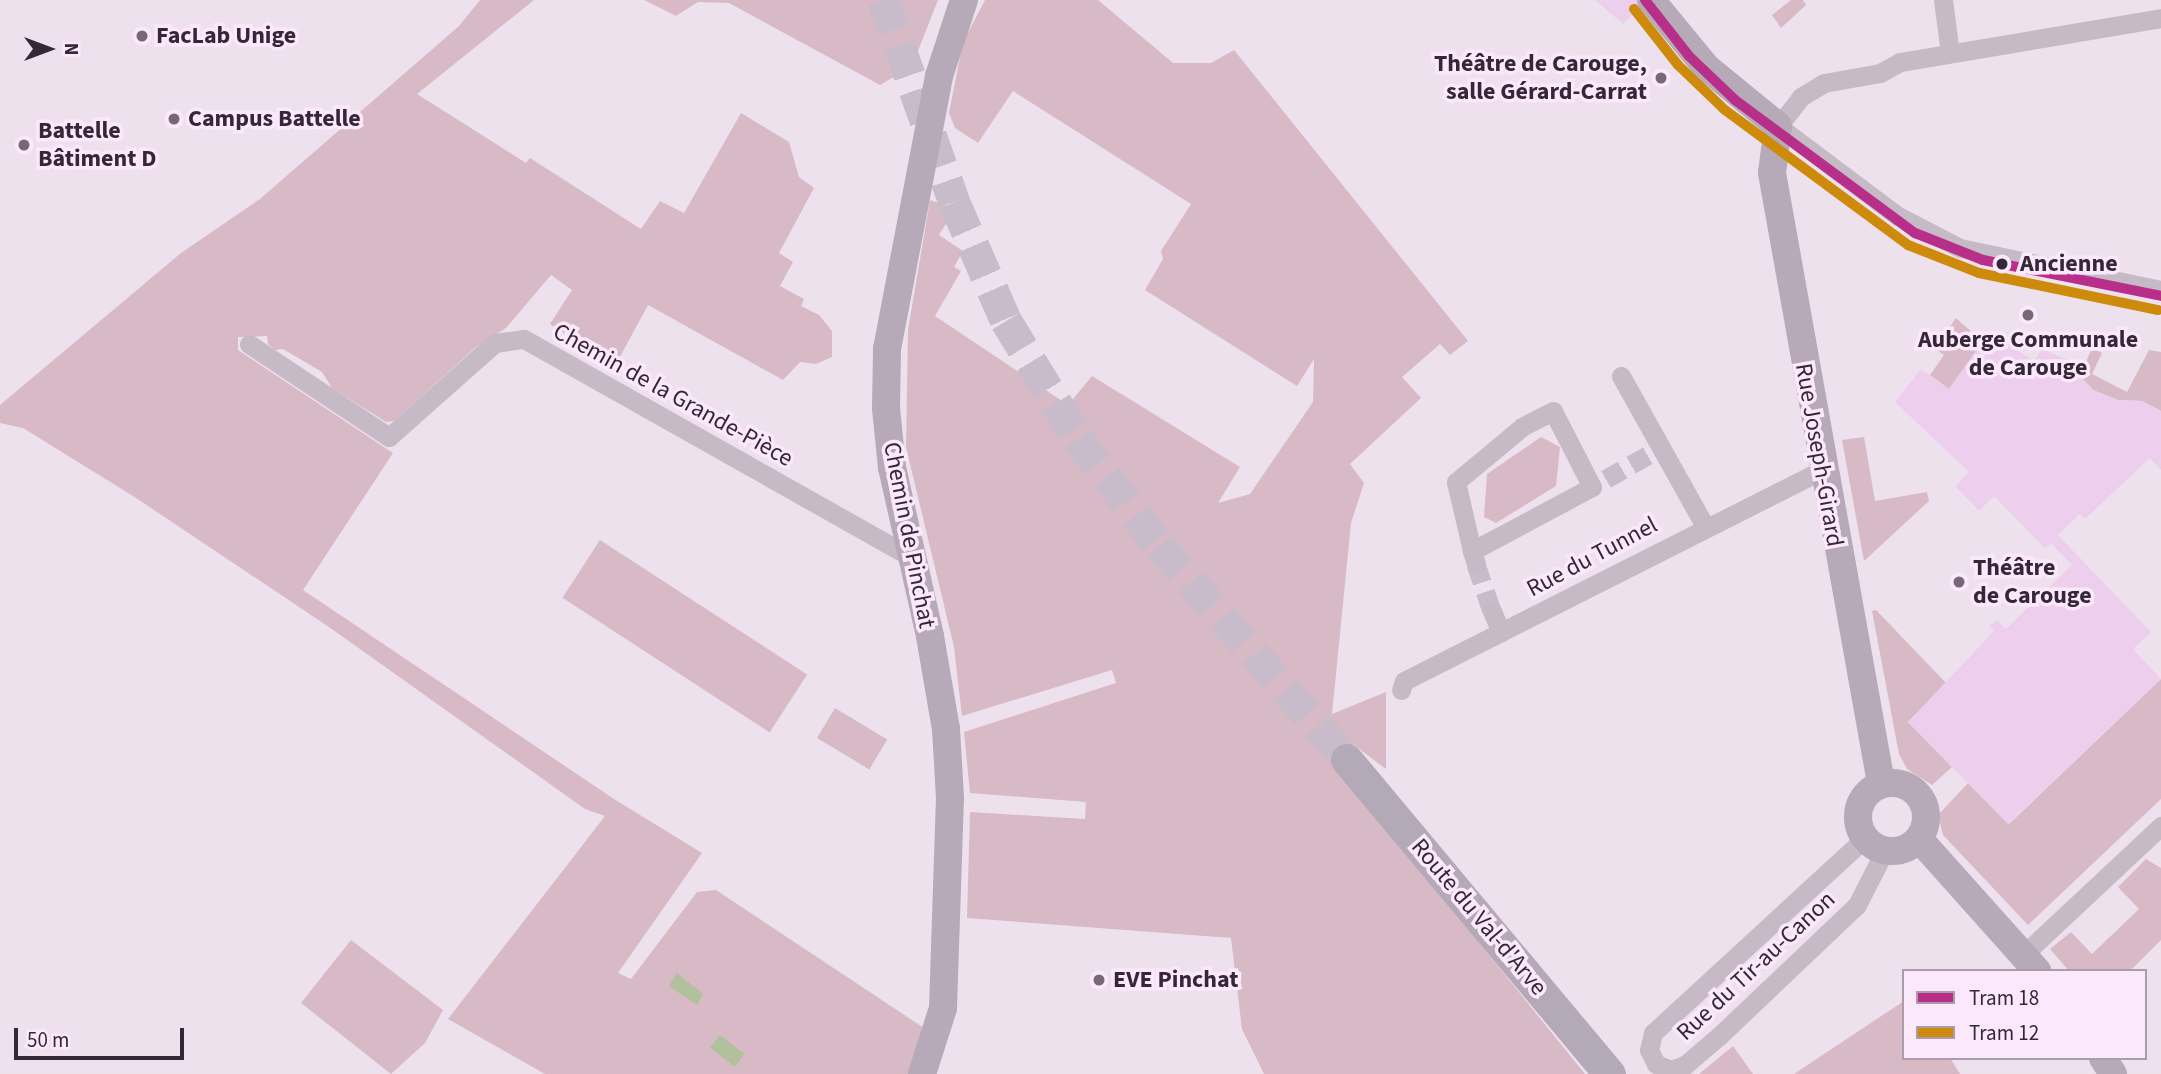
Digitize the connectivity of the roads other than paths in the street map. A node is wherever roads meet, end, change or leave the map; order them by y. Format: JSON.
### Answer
{"nodes":[{"id":1,"x":964,"y":0,"type":"edge"},
{"id":2,"x":1651,"y":0,"type":"edge"},
{"id":3,"x":1943,"y":0,"type":"edge"},
{"id":4,"x":2161,"y":18,"type":"edge"},
{"id":5,"x":1950,"y":53,"type":"junction"},
{"id":6,"x":1778,"y":126,"type":"junction"},
{"id":7,"x":2161,"y":290,"type":"edge"},
{"id":8,"x":249,"y":344,"type":"dead end"},
{"id":9,"x":1621,"y":376,"type":"dead end"},
{"id":10,"x":1821,"y":470,"type":"junction"},
{"id":11,"x":1599,"y":483,"type":"joint"},
{"id":12,"x":1705,"y":526,"type":"junction"},
{"id":13,"x":911,"y":557,"type":"junction"},
{"id":14,"x":1492,"y":611,"type":"tunnel mouth"},
{"id":15,"x":1501,"y":632,"type":"junction"},
{"id":16,"x":1401,"y":690,"type":"dead end"},
{"id":17,"x":1348,"y":760,"type":"tunnel mouth"},
{"id":18,"x":1881,"y":782,"type":"junction"},
{"id":19,"x":2161,"y":826,"type":"edge"},
{"id":20,"x":1920,"y":840,"type":"junction"},
{"id":21,"x":1875,"y":844,"type":"junction"},
{"id":22,"x":2030,"y":963,"type":"edge"},
{"id":23,"x":922,"y":1074,"type":"edge"},
{"id":24,"x":1610,"y":1074,"type":"edge"}],
"edges":[{"from":1,"to":13,"type":"street","name":"Chemin de Pinchat"},
{"from":2,"to":6,"type":"street"},
{"from":3,"to":5,"type":"street"},
{"from":4,"to":5,"type":"street"},
{"from":5,"to":6,"type":"street"},
{"from":6,"to":7,"type":"street"},
{"from":6,"to":10,"type":"street","name":"Rue Joseph-Girard"},
{"from":8,"to":13,"type":"street","name":"Chemin de la Grande-Pièce"},
{"from":9,"to":12,"type":"street"},
{"from":10,"to":12,"type":"street","name":"Rue du Tunnel"},
{"from":10,"to":18,"type":"street","name":"Rue Joseph-Girard"},
{"from":11,"to":11,"type":"street"},
{"from":12,"to":15,"type":"street","name":"Rue du Tunnel"},
{"from":13,"to":23,"type":"street","name":"Chemin de Pinchat"},
{"from":14,"to":15,"type":"street"},
{"from":15,"to":16,"type":"street","name":"Rue du Tunnel"},
{"from":17,"to":24,"type":"main road","name":"Route du Val-d'Arve"},
{"from":18,"to":20,"type":"street"},
{"from":18,"to":21,"type":"street"},
{"from":19,"to":22,"type":"street"},
{"from":20,"to":21,"type":"street"},
{"from":20,"to":22,"type":"street"},
{"from":21,"to":21,"type":"street","name":"Rue du Tir-au-Canon"}]}
